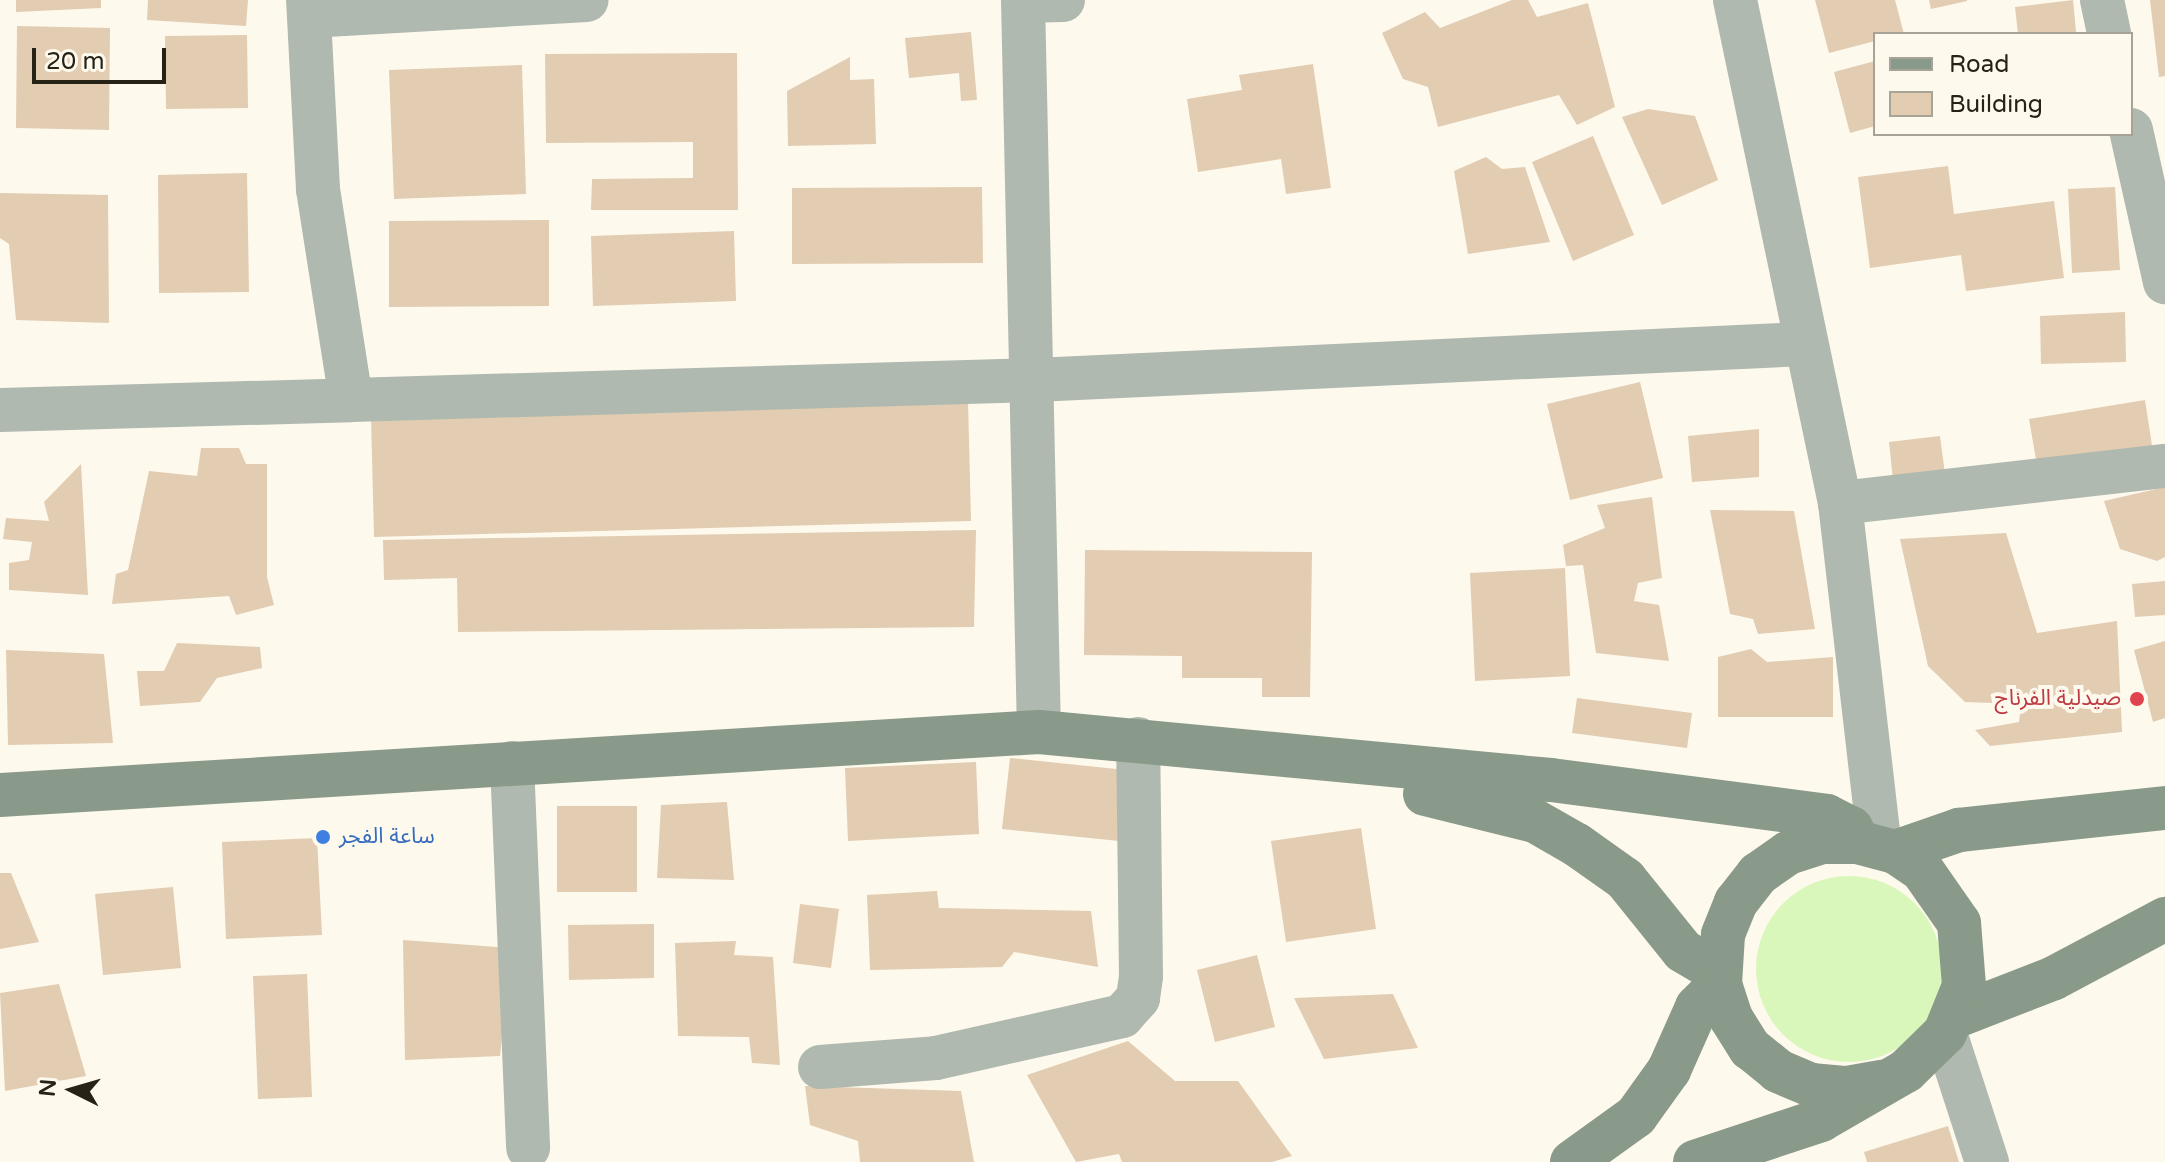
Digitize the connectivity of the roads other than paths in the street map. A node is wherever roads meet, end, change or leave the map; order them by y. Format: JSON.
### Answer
{"nodes":[{"id":1,"x":587,"y":0,"type":"edge"},
{"id":2,"x":1023,"y":0,"type":"edge"},
{"id":3,"x":1063,"y":0,"type":"edge"},
{"id":4,"x":1735,"y":0,"type":"edge"},
{"id":5,"x":2102,"y":0,"type":"edge"},
{"id":6,"x":308,"y":8,"type":"edge"},
{"id":7,"x":2109,"y":32,"type":"edge"},
{"id":8,"x":2132,"y":136,"type":"edge"},
{"id":9,"x":2165,"y":282,"type":"edge"},
{"id":10,"x":1804,"y":344,"type":"junction"},
{"id":11,"x":1035,"y":380,"type":"junction"},
{"id":12,"x":351,"y":400,"type":"junction"},
{"id":13,"x":0,"y":410,"type":"edge"},
{"id":14,"x":2165,"y":466,"type":"edge"},
{"id":15,"x":1840,"y":503,"type":"junction"},
{"id":16,"x":1039,"y":732,"type":"junction"},
{"id":17,"x":1138,"y":739,"type":"junction"},
{"id":18,"x":1271,"y":751,"type":"junction"},
{"id":19,"x":512,"y":763,"type":"junction"},
{"id":20,"x":0,"y":795,"type":"edge"},
{"id":21,"x":2165,"y":808,"type":"edge"},
{"id":22,"x":1878,"y":847,"type":"junction"},
{"id":23,"x":2165,"y":919,"type":"edge"},
{"id":24,"x":1719,"y":978,"type":"junction"},
{"id":25,"x":1950,"y":1025,"type":"junction"},
{"id":26,"x":820,"y":1067,"type":"dead end"},
{"id":27,"x":1882,"y":1082,"type":"junction"},
{"id":28,"x":528,"y":1148,"type":"dead end"},
{"id":29,"x":1572,"y":1162,"type":"edge"},
{"id":30,"x":1695,"y":1162,"type":"edge"},
{"id":31,"x":1987,"y":1162,"type":"edge"}],
"edges":[{"from":1,"to":6,"type":"street"},
{"from":2,"to":3,"type":"street"},
{"from":2,"to":11,"type":"street"},
{"from":4,"to":10,"type":"street"},
{"from":5,"to":7,"type":"street"},
{"from":6,"to":12,"type":"street"},
{"from":8,"to":9,"type":"street"},
{"from":10,"to":11,"type":"street"},
{"from":10,"to":15,"type":"street"},
{"from":11,"to":12,"type":"street"},
{"from":11,"to":16,"type":"street"},
{"from":12,"to":13,"type":"street"},
{"from":14,"to":15,"type":"street"},
{"from":15,"to":22,"type":"street"},
{"from":16,"to":17,"type":"main road"},
{"from":16,"to":19,"type":"main road"},
{"from":17,"to":18,"type":"main road"},
{"from":17,"to":26,"type":"street"},
{"from":18,"to":22,"type":"main road"},
{"from":18,"to":24,"type":"main road"},
{"from":19,"to":20,"type":"main road"},
{"from":19,"to":28,"type":"street"},
{"from":21,"to":22,"type":"main road"},
{"from":22,"to":24,"type":"main road"},
{"from":22,"to":25,"type":"main road"},
{"from":23,"to":25,"type":"main road"},
{"from":24,"to":27,"type":"main road"},
{"from":24,"to":29,"type":"main road"},
{"from":25,"to":27,"type":"main road"},
{"from":25,"to":31,"type":"street"},
{"from":27,"to":30,"type":"main road"}]}
